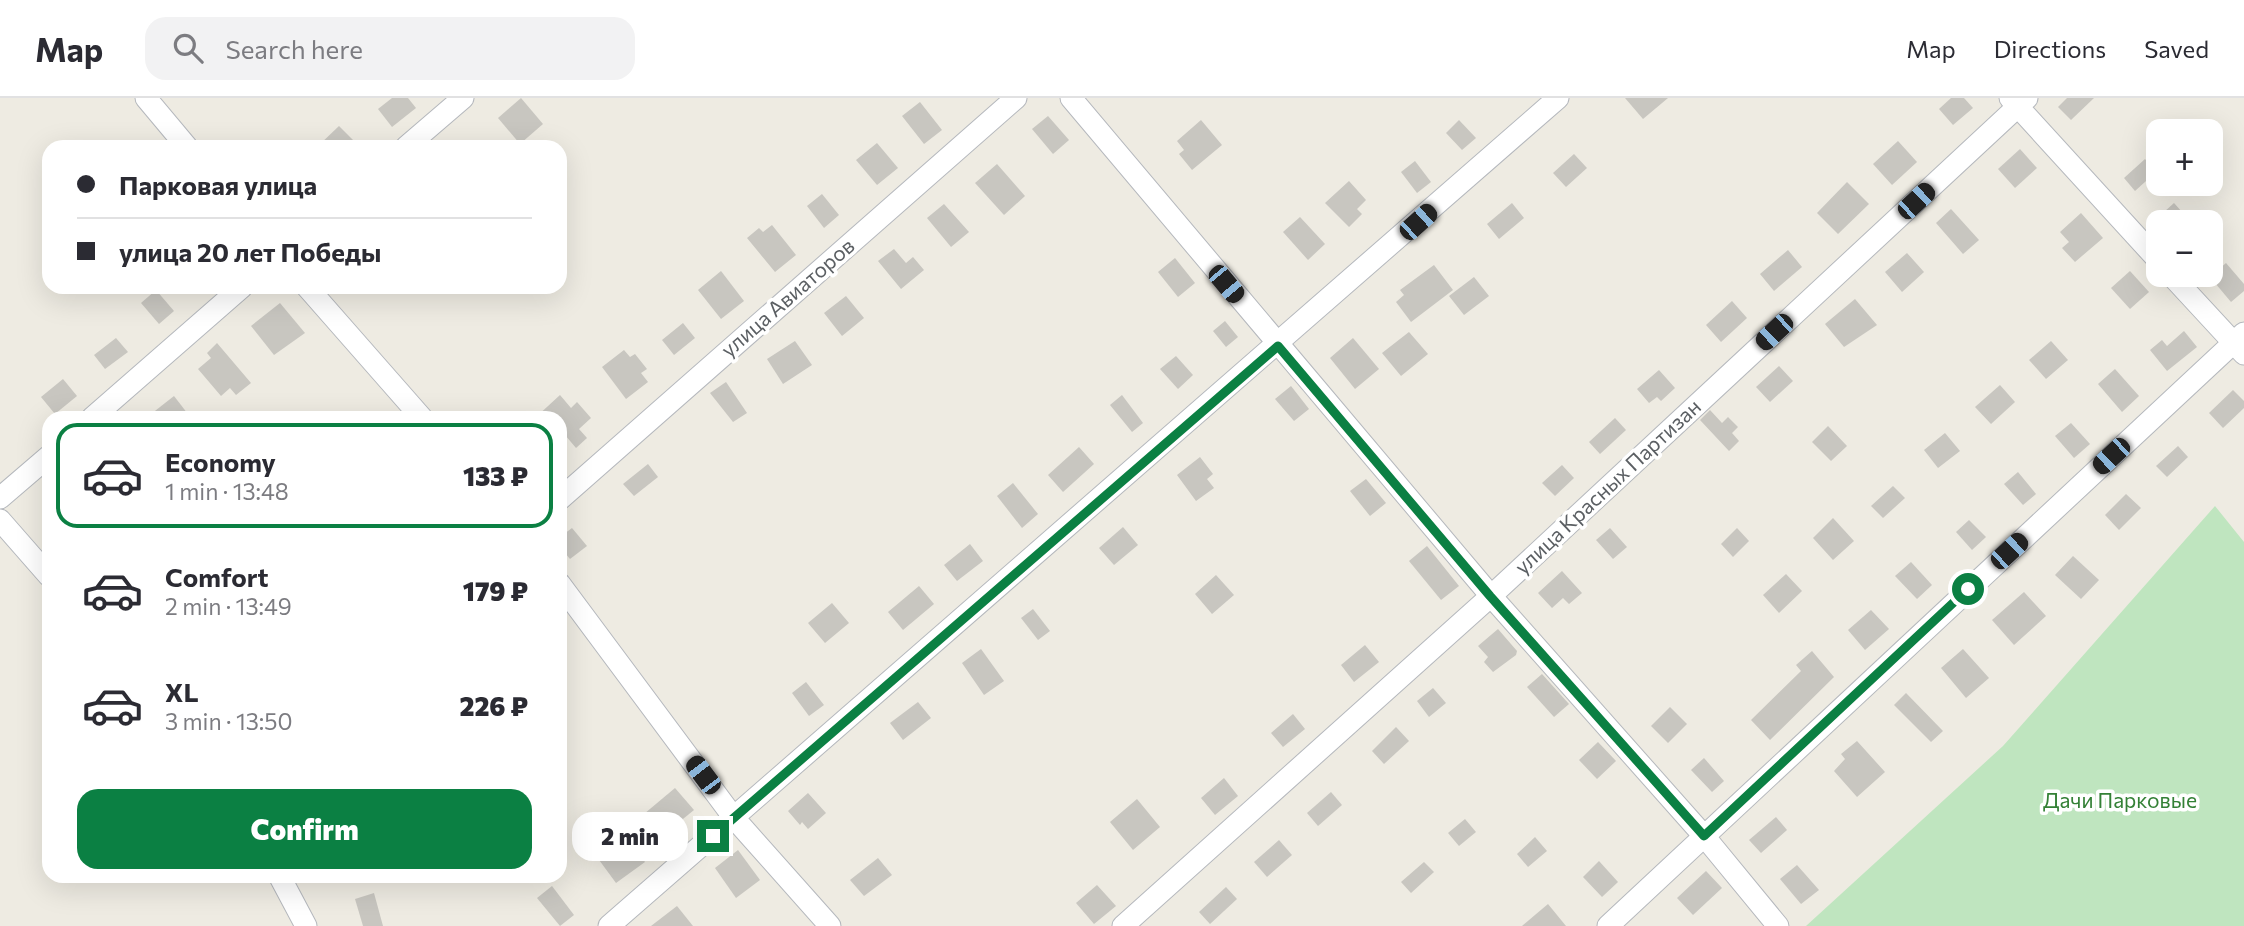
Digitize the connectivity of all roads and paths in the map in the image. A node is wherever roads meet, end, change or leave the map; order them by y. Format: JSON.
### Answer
{"nodes":[{"id":1,"x":146,"y":98,"type":"edge"},
{"id":2,"x":463,"y":98,"type":"edge"},
{"id":3,"x":1016,"y":98,"type":"edge"},
{"id":4,"x":1071,"y":98,"type":"edge"},
{"id":5,"x":1558,"y":98,"type":"edge"},
{"id":6,"x":2018,"y":101,"type":"edge"},
{"id":7,"x":181,"y":140,"type":"edge"},
{"id":8,"x":414,"y":140,"type":"edge"},
{"id":9,"x":2146,"y":246,"type":"edge"},
{"id":10,"x":2183,"y":287,"type":"edge"},
{"id":11,"x":234,"y":294,"type":"edge"},
{"id":12,"x":313,"y":294,"type":"edge"},
{"id":13,"x":2240,"y":343,"type":"edge"},
{"id":14,"x":1278,"y":346,"type":"junction"},
{"id":15,"x":100,"y":411,"type":"edge"},
{"id":16,"x":416,"y":411,"type":"edge"},
{"id":17,"x":42,"y":462,"type":"edge"},
{"id":18,"x":567,"y":493,"type":"edge"},
{"id":19,"x":0,"y":498,"type":"edge"},
{"id":20,"x":0,"y":520,"type":"edge"},
{"id":21,"x":42,"y":568,"type":"edge"},
{"id":22,"x":567,"y":593,"type":"edge"},
{"id":23,"x":1490,"y":596,"type":"junction"},
{"id":24,"x":734,"y":818,"type":"junction"},
{"id":25,"x":1704,"y":836,"type":"junction"},
{"id":26,"x":283,"y":883,"type":"edge"},
{"id":27,"x":306,"y":926,"type":"edge"},
{"id":28,"x":609,"y":926,"type":"edge"},
{"id":29,"x":830,"y":926,"type":"edge"},
{"id":30,"x":1123,"y":926,"type":"edge"},
{"id":31,"x":1608,"y":926,"type":"edge"},
{"id":32,"x":1779,"y":926,"type":"edge"}],
"edges":[{"from":1,"to":7,"type":"street"},
{"from":2,"to":8,"type":"street"},
{"from":3,"to":18,"type":"street","name":"улица Авиаторов"},
{"from":4,"to":14,"type":"street"},
{"from":5,"to":14,"type":"street"},
{"from":6,"to":9,"type":"street"},
{"from":6,"to":23,"type":"street","name":"улица Красных Партизан"},
{"from":10,"to":13,"type":"street"},
{"from":11,"to":15,"type":"street"},
{"from":12,"to":16,"type":"street"},
{"from":13,"to":25,"type":"street"},
{"from":14,"to":23,"type":"street"},
{"from":14,"to":24,"type":"street"},
{"from":17,"to":19,"type":"street"},
{"from":20,"to":21,"type":"street"},
{"from":22,"to":24,"type":"street"},
{"from":23,"to":25,"type":"street"},
{"from":23,"to":30,"type":"street","name":"улица Красных Партизан"},
{"from":24,"to":28,"type":"street"},
{"from":24,"to":29,"type":"street"},
{"from":25,"to":31,"type":"street"},
{"from":25,"to":32,"type":"street"},
{"from":26,"to":27,"type":"street"}]}
